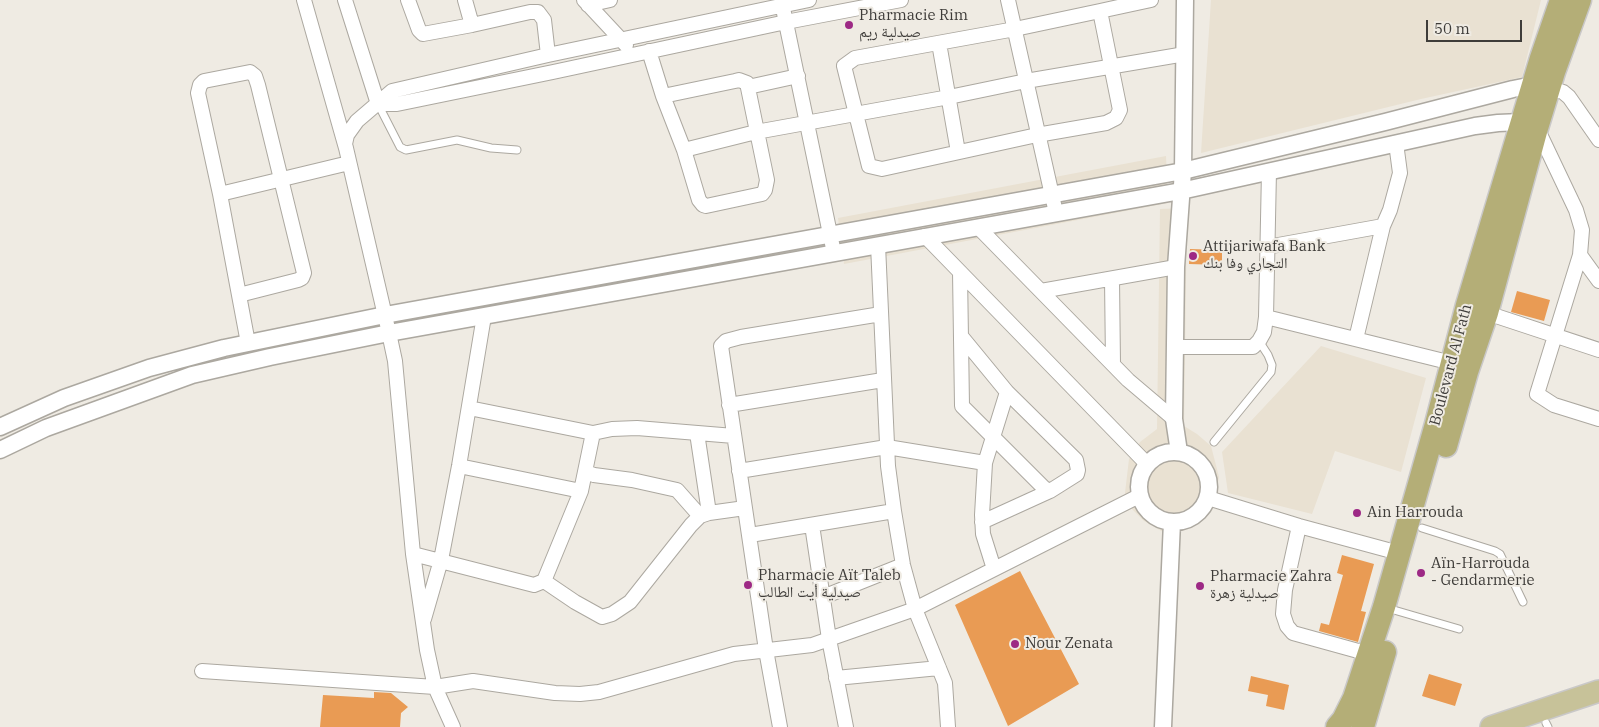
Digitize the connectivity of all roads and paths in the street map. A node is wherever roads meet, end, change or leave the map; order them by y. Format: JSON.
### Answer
{"nodes":[{"id":1,"x":304,"y":0,"type":"edge"},
{"id":2,"x":345,"y":0,"type":"edge"},
{"id":3,"x":408,"y":0,"type":"edge"},
{"id":4,"x":465,"y":0,"type":"edge"},
{"id":5,"x":608,"y":0,"type":"edge"},
{"id":6,"x":809,"y":0,"type":"edge"},
{"id":7,"x":901,"y":0,"type":"edge"},
{"id":8,"x":1008,"y":0,"type":"edge"},
{"id":9,"x":1151,"y":0,"type":"edge"},
{"id":10,"x":1185,"y":0,"type":"edge"},
{"id":11,"x":1551,"y":0,"type":"edge"},
{"id":12,"x":1561,"y":0,"type":"edge"},
{"id":13,"x":1580,"y":0,"type":"edge"},
{"id":14,"x":586,"y":2,"type":"edge"},
{"id":15,"x":781,"y":3,"type":"edge"},
{"id":16,"x":1100,"y":11,"type":"junction"},
{"id":17,"x":786,"y":22,"type":"junction"},
{"id":18,"x":472,"y":25,"type":"junction"},
{"id":19,"x":1014,"y":28,"type":"junction"},
{"id":20,"x":621,"y":39,"type":"junction"},
{"id":21,"x":939,"y":43,"type":"junction"},
{"id":22,"x":642,"y":53,"type":"junction"},
{"id":23,"x":548,"y":54,"type":"junction"},
{"id":24,"x":1185,"y":54,"type":"junction"},
{"id":25,"x":1541,"y":58,"type":"junction"},
{"id":26,"x":1111,"y":67,"type":"junction"},
{"id":27,"x":798,"y":76,"type":"junction"},
{"id":28,"x":1026,"y":81,"type":"junction"},
{"id":29,"x":1541,"y":86,"type":"junction"},
{"id":30,"x":748,"y":87,"type":"junction"},
{"id":31,"x":663,"y":96,"type":"junction"},
{"id":32,"x":949,"y":97,"type":"junction"},
{"id":33,"x":378,"y":104,"type":"junction"},
{"id":34,"x":857,"y":115,"type":"junction"},
{"id":35,"x":808,"y":124,"type":"junction"},
{"id":36,"x":1529,"y":125,"type":"junction"},
{"id":37,"x":756,"y":132,"type":"junction"},
{"id":38,"x":1037,"y":135,"type":"junction"},
{"id":39,"x":1599,"y":140,"type":"edge"},
{"id":40,"x":345,"y":144,"type":"junction"},
{"id":41,"x":1396,"y":144,"type":"junction"},
{"id":42,"x":518,"y":150,"type":"dead end"},
{"id":43,"x":684,"y":150,"type":"junction"},
{"id":44,"x":958,"y":152,"type":"junction"},
{"id":45,"x":349,"y":163,"type":"junction"},
{"id":46,"x":1183,"y":171,"type":"junction"},
{"id":47,"x":1269,"y":171,"type":"junction"},
{"id":48,"x":282,"y":179,"type":"junction"},
{"id":49,"x":1181,"y":191,"type":"junction"},
{"id":50,"x":220,"y":194,"type":"junction"},
{"id":51,"x":1052,"y":195,"type":"junction"},
{"id":52,"x":1056,"y":214,"type":"junction"},
{"id":53,"x":1383,"y":226,"type":"junction"},
{"id":54,"x":978,"y":227,"type":"junction"},
{"id":55,"x":831,"y":236,"type":"junction"},
{"id":56,"x":925,"y":236,"type":"junction"},
{"id":57,"x":878,"y":245,"type":"junction"},
{"id":58,"x":1268,"y":247,"type":"junction"},
{"id":59,"x":834,"y":253,"type":"junction"},
{"id":60,"x":1580,"y":255,"type":"junction"},
{"id":61,"x":1176,"y":267,"type":"junction"},
{"id":62,"x":960,"y":272,"type":"junction"},
{"id":63,"x":1112,"y":279,"type":"junction"},
{"id":64,"x":1599,"y":281,"type":"edge"},
{"id":65,"x":1041,"y":291,"type":"junction"},
{"id":66,"x":239,"y":295,"type":"junction"},
{"id":67,"x":1487,"y":313,"type":"junction"},
{"id":68,"x":881,"y":314,"type":"junction"},
{"id":69,"x":385,"y":315,"type":"junction"},
{"id":70,"x":484,"y":316,"type":"junction"},
{"id":71,"x":1266,"y":317,"type":"junction"},
{"id":72,"x":390,"y":333,"type":"junction"},
{"id":73,"x":1554,"y":335,"type":"junction"},
{"id":74,"x":961,"y":336,"type":"junction"},
{"id":75,"x":1356,"y":339,"type":"junction"},
{"id":76,"x":1259,"y":341,"type":"junction"},
{"id":77,"x":248,"y":344,"type":"junction"},
{"id":78,"x":1175,"y":347,"type":"junction"},
{"id":79,"x":1599,"y":350,"type":"edge"},
{"id":80,"x":1452,"y":363,"type":"junction"},
{"id":81,"x":1113,"y":364,"type":"junction"},
{"id":82,"x":883,"y":380,"type":"junction"},
{"id":83,"x":1006,"y":392,"type":"junction"},
{"id":84,"x":729,"y":404,"type":"junction"},
{"id":85,"x":469,"y":408,"type":"junction"},
{"id":86,"x":38,"y":409,"type":"junction"},
{"id":87,"x":1599,"y":419,"type":"edge"},
{"id":88,"x":1174,"y":421,"type":"junction"},
{"id":89,"x":0,"y":427,"type":"edge"},
{"id":90,"x":46,"y":428,"type":"junction"},
{"id":91,"x":592,"y":433,"type":"junction"},
{"id":92,"x":697,"y":433,"type":"junction"},
{"id":93,"x":994,"y":435,"type":"junction"},
{"id":94,"x":734,"y":436,"type":"junction"},
{"id":95,"x":1214,"y":442,"type":"dead end"},
{"id":96,"x":887,"y":447,"type":"junction"},
{"id":97,"x":0,"y":450,"type":"edge"},
{"id":98,"x":1172,"y":452,"type":"junction"},
{"id":99,"x":985,"y":463,"type":"junction"},
{"id":100,"x":1147,"y":464,"type":"junction"},
{"id":101,"x":459,"y":466,"type":"junction"},
{"id":102,"x":739,"y":471,"type":"junction"},
{"id":103,"x":585,"y":472,"type":"junction"},
{"id":104,"x":581,"y":491,"type":"junction"},
{"id":105,"x":1050,"y":491,"type":"junction"},
{"id":106,"x":1139,"y":496,"type":"junction"},
{"id":107,"x":1208,"y":498,"type":"junction"},
{"id":108,"x":745,"y":508,"type":"junction"},
{"id":109,"x":894,"y":511,"type":"junction"},
{"id":110,"x":705,"y":515,"type":"junction"},
{"id":111,"x":982,"y":522,"type":"junction"},
{"id":112,"x":1172,"y":522,"type":"junction"},
{"id":113,"x":812,"y":525,"type":"junction"},
{"id":114,"x":1300,"y":526,"type":"junction"},
{"id":115,"x":1422,"y":528,"type":"junction"},
{"id":116,"x":750,"y":535,"type":"junction"},
{"id":117,"x":1399,"y":553,"type":"junction"},
{"id":118,"x":413,"y":554,"type":"junction"},
{"id":119,"x":441,"y":560,"type":"junction"},
{"id":120,"x":904,"y":565,"type":"junction"},
{"id":121,"x":994,"y":569,"type":"junction"},
{"id":122,"x":544,"y":581,"type":"junction"},
{"id":123,"x":823,"y":597,"type":"junction"},
{"id":124,"x":1523,"y":602,"type":"dead end"},
{"id":125,"x":1391,"y":609,"type":"junction"},
{"id":126,"x":914,"y":610,"type":"junction"},
{"id":127,"x":423,"y":623,"type":"junction"},
{"id":128,"x":1459,"y":629,"type":"dead end"},
{"id":129,"x":829,"y":639,"type":"junction"},
{"id":130,"x":766,"y":650,"type":"junction"},
{"id":131,"x":1368,"y":654,"type":"junction"},
{"id":132,"x":938,"y":668,"type":"junction"},
{"id":133,"x":202,"y":671,"type":"dead end"},
{"id":134,"x":836,"y":678,"type":"junction"},
{"id":135,"x":435,"y":687,"type":"junction"},
{"id":136,"x":1599,"y":691,"type":"edge"},
{"id":137,"x":1599,"y":706,"type":"edge"},
{"id":138,"x":1367,"y":724,"type":"edge"},
{"id":139,"x":1543,"y":726,"type":"edge"},
{"id":140,"x":453,"y":727,"type":"edge"},
{"id":141,"x":780,"y":727,"type":"edge"},
{"id":142,"x":846,"y":727,"type":"edge"},
{"id":143,"x":948,"y":727,"type":"edge"},
{"id":144,"x":1162,"y":727,"type":"edge"},
{"id":145,"x":1337,"y":727,"type":"edge"},
{"id":146,"x":1491,"y":727,"type":"edge"}],
"edges":[{"from":1,"to":40,"type":"street"},
{"from":2,"to":33,"type":"street"},
{"from":3,"to":18,"type":"street"},
{"from":4,"to":18,"type":"street"},
{"from":5,"to":14,"type":"street"},
{"from":6,"to":15,"type":"street"},
{"from":7,"to":17,"type":"street"},
{"from":8,"to":19,"type":"street"},
{"from":9,"to":16,"type":"street"},
{"from":10,"to":24,"type":"street"},
{"from":11,"to":25,"type":"street"},
{"from":12,"to":25,"type":"highway","name":"Boulevard Al Fath"},
{"from":13,"to":29,"type":"highway","name":"Boulevard Al Fath"},
{"from":14,"to":20,"type":"street"},
{"from":15,"to":17,"type":"street"},
{"from":15,"to":20,"type":"street"},
{"from":16,"to":19,"type":"street"},
{"from":16,"to":26,"type":"street"},
{"from":17,"to":22,"type":"street"},
{"from":17,"to":27,"type":"street"},
{"from":18,"to":23,"type":"street"},
{"from":19,"to":21,"type":"street"},
{"from":19,"to":28,"type":"street"},
{"from":20,"to":22,"type":"street"},
{"from":20,"to":23,"type":"street"},
{"from":21,"to":32,"type":"street"},
{"from":21,"to":34,"type":"street"},
{"from":22,"to":31,"type":"street"},
{"from":22,"to":33,"type":"street"},
{"from":23,"to":33,"type":"street"},
{"from":24,"to":26,"type":"street"},
{"from":24,"to":46,"type":"street"},
{"from":25,"to":29,"type":"highway","name":"Boulevard Al Fath"},
{"from":26,"to":28,"type":"street"},
{"from":26,"to":38,"type":"street"},
{"from":27,"to":30,"type":"street"},
{"from":27,"to":35,"type":"street"},
{"from":28,"to":32,"type":"street"},
{"from":28,"to":38,"type":"street"},
{"from":29,"to":36,"type":"highway","name":"Boulevard Al Fath"},
{"from":29,"to":39,"type":"street"},
{"from":29,"to":46,"type":"street"},
{"from":30,"to":31,"type":"street"},
{"from":30,"to":37,"type":"street"},
{"from":31,"to":43,"type":"street"},
{"from":32,"to":34,"type":"street"},
{"from":32,"to":44,"type":"street"},
{"from":33,"to":40,"type":"street"},
{"from":33,"to":42,"type":"lane"},
{"from":34,"to":35,"type":"street"},
{"from":34,"to":44,"type":"street"},
{"from":35,"to":37,"type":"street"},
{"from":35,"to":55,"type":"street"},
{"from":36,"to":41,"type":"street"},
{"from":36,"to":60,"type":"street"},
{"from":36,"to":67,"type":"highway","name":"Boulevard Al Fath"},
{"from":36,"to":80,"type":"highway","name":"Boulevard Al Fath"},
{"from":37,"to":43,"type":"street"},
{"from":37,"to":43,"type":"street"},
{"from":38,"to":44,"type":"street"},
{"from":38,"to":51,"type":"street"},
{"from":40,"to":45,"type":"street"},
{"from":41,"to":47,"type":"street"},
{"from":41,"to":53,"type":"street"},
{"from":45,"to":48,"type":"street"},
{"from":45,"to":69,"type":"street"},
{"from":46,"to":49,"type":"street"},
{"from":46,"to":51,"type":"street"},
{"from":47,"to":49,"type":"street"},
{"from":47,"to":58,"type":"street"},
{"from":48,"to":50,"type":"street"},
{"from":48,"to":50,"type":"street"},
{"from":48,"to":66,"type":"street"},
{"from":49,"to":52,"type":"street"},
{"from":49,"to":61,"type":"street"},
{"from":50,"to":66,"type":"street"},
{"from":51,"to":52,"type":"street"},
{"from":51,"to":55,"type":"street"},
{"from":52,"to":54,"type":"street"},
{"from":53,"to":58,"type":"street"},
{"from":53,"to":75,"type":"street"},
{"from":54,"to":56,"type":"street"},
{"from":54,"to":65,"type":"street"},
{"from":55,"to":59,"type":"street"},
{"from":55,"to":69,"type":"street"},
{"from":56,"to":57,"type":"street"},
{"from":56,"to":62,"type":"street"},
{"from":57,"to":59,"type":"street"},
{"from":57,"to":68,"type":"street"},
{"from":58,"to":71,"type":"street"},
{"from":59,"to":70,"type":"street"},
{"from":60,"to":64,"type":"street"},
{"from":60,"to":73,"type":"street"},
{"from":61,"to":63,"type":"street"},
{"from":61,"to":78,"type":"street"},
{"from":62,"to":74,"type":"street"},
{"from":62,"to":100,"type":"street"},
{"from":63,"to":65,"type":"street"},
{"from":63,"to":81,"type":"street"},
{"from":65,"to":81,"type":"street"},
{"from":66,"to":77,"type":"street"},
{"from":67,"to":73,"type":"street"},
{"from":67,"to":115,"type":"highway","name":"Boulevard Al Fath"},
{"from":68,"to":82,"type":"street"},
{"from":68,"to":84,"type":"street"},
{"from":69,"to":72,"type":"street"},
{"from":69,"to":77,"type":"street"},
{"from":70,"to":72,"type":"street"},
{"from":70,"to":85,"type":"street"},
{"from":71,"to":75,"type":"street"},
{"from":71,"to":76,"type":"street"},
{"from":72,"to":90,"type":"street"},
{"from":72,"to":118,"type":"street"},
{"from":73,"to":79,"type":"street"},
{"from":73,"to":87,"type":"street"},
{"from":74,"to":83,"type":"street"},
{"from":74,"to":93,"type":"street"},
{"from":75,"to":80,"type":"street"},
{"from":76,"to":78,"type":"street"},
{"from":76,"to":95,"type":"lane"},
{"from":77,"to":86,"type":"street"},
{"from":78,"to":88,"type":"street"},
{"from":80,"to":117,"type":"highway","name":"Boulevard Al Fath"},
{"from":81,"to":88,"type":"street"},
{"from":82,"to":84,"type":"street"},
{"from":82,"to":96,"type":"street"},
{"from":83,"to":93,"type":"street"},
{"from":83,"to":105,"type":"street"},
{"from":84,"to":94,"type":"street"},
{"from":85,"to":91,"type":"street"},
{"from":85,"to":101,"type":"street"},
{"from":86,"to":89,"type":"street"},
{"from":86,"to":90,"type":"street"},
{"from":88,"to":98,"type":"street"},
{"from":90,"to":97,"type":"street"},
{"from":91,"to":92,"type":"street"},
{"from":91,"to":103,"type":"street"},
{"from":92,"to":94,"type":"street"},
{"from":92,"to":110,"type":"street"},
{"from":93,"to":99,"type":"street"},
{"from":93,"to":105,"type":"street"},
{"from":94,"to":102,"type":"street"},
{"from":96,"to":99,"type":"street"},
{"from":96,"to":102,"type":"street"},
{"from":96,"to":109,"type":"street"},
{"from":98,"to":100,"type":"street"},
{"from":98,"to":107,"type":"street"},
{"from":99,"to":111,"type":"street"},
{"from":100,"to":106,"type":"street"},
{"from":101,"to":104,"type":"street"},
{"from":101,"to":119,"type":"street"},
{"from":102,"to":108,"type":"street"},
{"from":103,"to":104,"type":"street"},
{"from":103,"to":110,"type":"street"},
{"from":104,"to":122,"type":"street"},
{"from":105,"to":111,"type":"street"},
{"from":106,"to":112,"type":"street"},
{"from":106,"to":121,"type":"street"},
{"from":107,"to":112,"type":"street"},
{"from":107,"to":114,"type":"street"},
{"from":108,"to":110,"type":"street"},
{"from":108,"to":116,"type":"street"},
{"from":109,"to":113,"type":"street"},
{"from":109,"to":120,"type":"street"},
{"from":110,"to":122,"type":"street"},
{"from":111,"to":121,"type":"street"},
{"from":112,"to":144,"type":"street"},
{"from":113,"to":116,"type":"street"},
{"from":113,"to":123,"type":"street"},
{"from":114,"to":117,"type":"street"},
{"from":114,"to":131,"type":"street"},
{"from":115,"to":124,"type":"lane"},
{"from":115,"to":125,"type":"highway","name":"Boulevard Al Fath"},
{"from":116,"to":130,"type":"street"},
{"from":117,"to":125,"type":"highway","name":"Boulevard Al Fath"},
{"from":118,"to":119,"type":"street"},
{"from":118,"to":127,"type":"street"},
{"from":119,"to":122,"type":"street"},
{"from":119,"to":127,"type":"street"},
{"from":120,"to":123,"type":"street"},
{"from":120,"to":126,"type":"street"},
{"from":121,"to":126,"type":"street"},
{"from":123,"to":129,"type":"street"},
{"from":125,"to":128,"type":"lane"},
{"from":125,"to":131,"type":"highway","name":"Boulevard Al Fath"},
{"from":125,"to":138,"type":"highway","name":"Boulevard Al Fath"},
{"from":126,"to":129,"type":"street"},
{"from":126,"to":132,"type":"street"},
{"from":127,"to":135,"type":"street"},
{"from":129,"to":130,"type":"street"},
{"from":129,"to":134,"type":"street"},
{"from":130,"to":135,"type":"street"},
{"from":130,"to":141,"type":"street"},
{"from":131,"to":145,"type":"highway","name":"Boulevard Al Fath"},
{"from":132,"to":134,"type":"street"},
{"from":132,"to":143,"type":"street"},
{"from":133,"to":135,"type":"street"},
{"from":134,"to":142,"type":"street"},
{"from":135,"to":140,"type":"street"},
{"from":136,"to":146,"type":"main road"},
{"from":137,"to":139,"type":"main road"}]}
